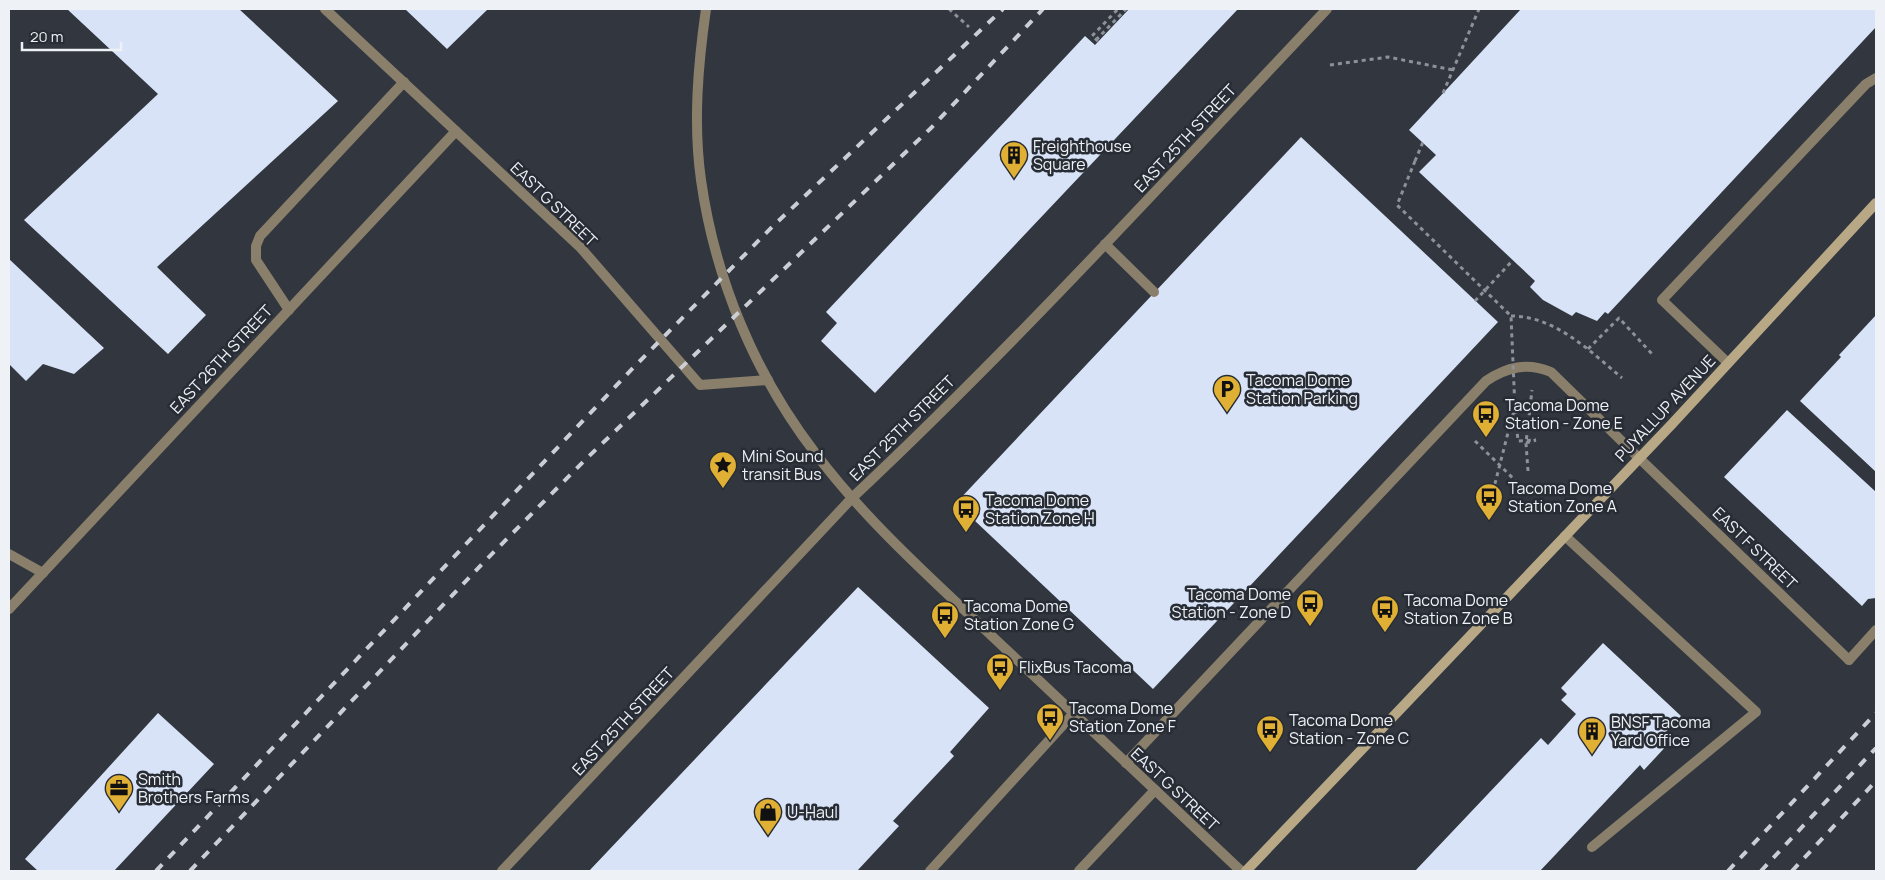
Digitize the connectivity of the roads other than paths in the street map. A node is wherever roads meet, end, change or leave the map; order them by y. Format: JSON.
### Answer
{"nodes":[{"id":1,"x":326,"y":9,"type":"edge"},
{"id":2,"x":706,"y":9,"type":"edge"},
{"id":3,"x":1327,"y":9,"type":"edge"},
{"id":4,"x":1876,"y":78,"type":"edge"},
{"id":5,"x":404,"y":82,"type":"junction"},
{"id":6,"x":456,"y":131,"type":"junction"},
{"id":7,"x":1876,"y":203,"type":"edge"},
{"id":8,"x":1105,"y":244,"type":"junction"},
{"id":9,"x":1154,"y":292,"type":"dead end"},
{"id":10,"x":289,"y":310,"type":"junction"},
{"id":11,"x":1728,"y":363,"type":"junction"},
{"id":12,"x":768,"y":380,"type":"junction"},
{"id":13,"x":1639,"y":458,"type":"junction"},
{"id":14,"x":853,"y":497,"type":"junction"},
{"id":15,"x":1565,"y":536,"type":"junction"},
{"id":16,"x":9,"y":554,"type":"edge"},
{"id":17,"x":42,"y":573,"type":"junction"},
{"id":18,"x":9,"y":609,"type":"edge"},
{"id":19,"x":1876,"y":630,"type":"edge"},
{"id":20,"x":1074,"y":713,"type":"junction"},
{"id":21,"x":1126,"y":763,"type":"junction"},
{"id":22,"x":1155,"y":790,"type":"junction"},
{"id":23,"x":1592,"y":847,"type":"dead end"},
{"id":24,"x":502,"y":871,"type":"edge"},
{"id":25,"x":930,"y":871,"type":"edge"},
{"id":26,"x":1079,"y":871,"type":"edge"},
{"id":27,"x":1241,"y":871,"type":"edge"},
{"id":28,"x":1246,"y":871,"type":"edge"}],
"edges":[{"from":1,"to":5,"type":"street","name":"EAST G STREET"},
{"from":2,"to":12,"type":"street"},
{"from":3,"to":8,"type":"street","name":"EAST 25TH STREET"},
{"from":4,"to":11,"type":"street"},
{"from":5,"to":6,"type":"street","name":"EAST G STREET"},
{"from":5,"to":10,"type":"street"},
{"from":6,"to":10,"type":"street","name":"EAST 26TH STREET"},
{"from":6,"to":12,"type":"street","name":"EAST G STREET"},
{"from":7,"to":11,"type":"main road","name":"PUYALLUP AVENUE"},
{"from":8,"to":9,"type":"street"},
{"from":8,"to":14,"type":"street","name":"EAST 25TH STREET"},
{"from":10,"to":17,"type":"street","name":"EAST 26TH STREET"},
{"from":11,"to":13,"type":"main road","name":"PUYALLUP AVENUE"},
{"from":12,"to":14,"type":"street"},
{"from":13,"to":15,"type":"main road","name":"PUYALLUP AVENUE"},
{"from":13,"to":19,"type":"street","name":"EAST F STREET"},
{"from":13,"to":21,"type":"street","name":"EAST F STREET"},
{"from":14,"to":20,"type":"street","name":"EAST G STREET"},
{"from":14,"to":24,"type":"street","name":"EAST 25TH STREET"},
{"from":15,"to":23,"type":"street"},
{"from":15,"to":28,"type":"main road","name":"PUYALLUP AVENUE"},
{"from":16,"to":17,"type":"street"},
{"from":17,"to":18,"type":"street","name":"EAST 26TH STREET"},
{"from":20,"to":21,"type":"street","name":"EAST G STREET"},
{"from":20,"to":25,"type":"street"},
{"from":21,"to":22,"type":"street","name":"EAST G STREET"},
{"from":22,"to":26,"type":"street"},
{"from":22,"to":27,"type":"street","name":"EAST G STREET"}]}
